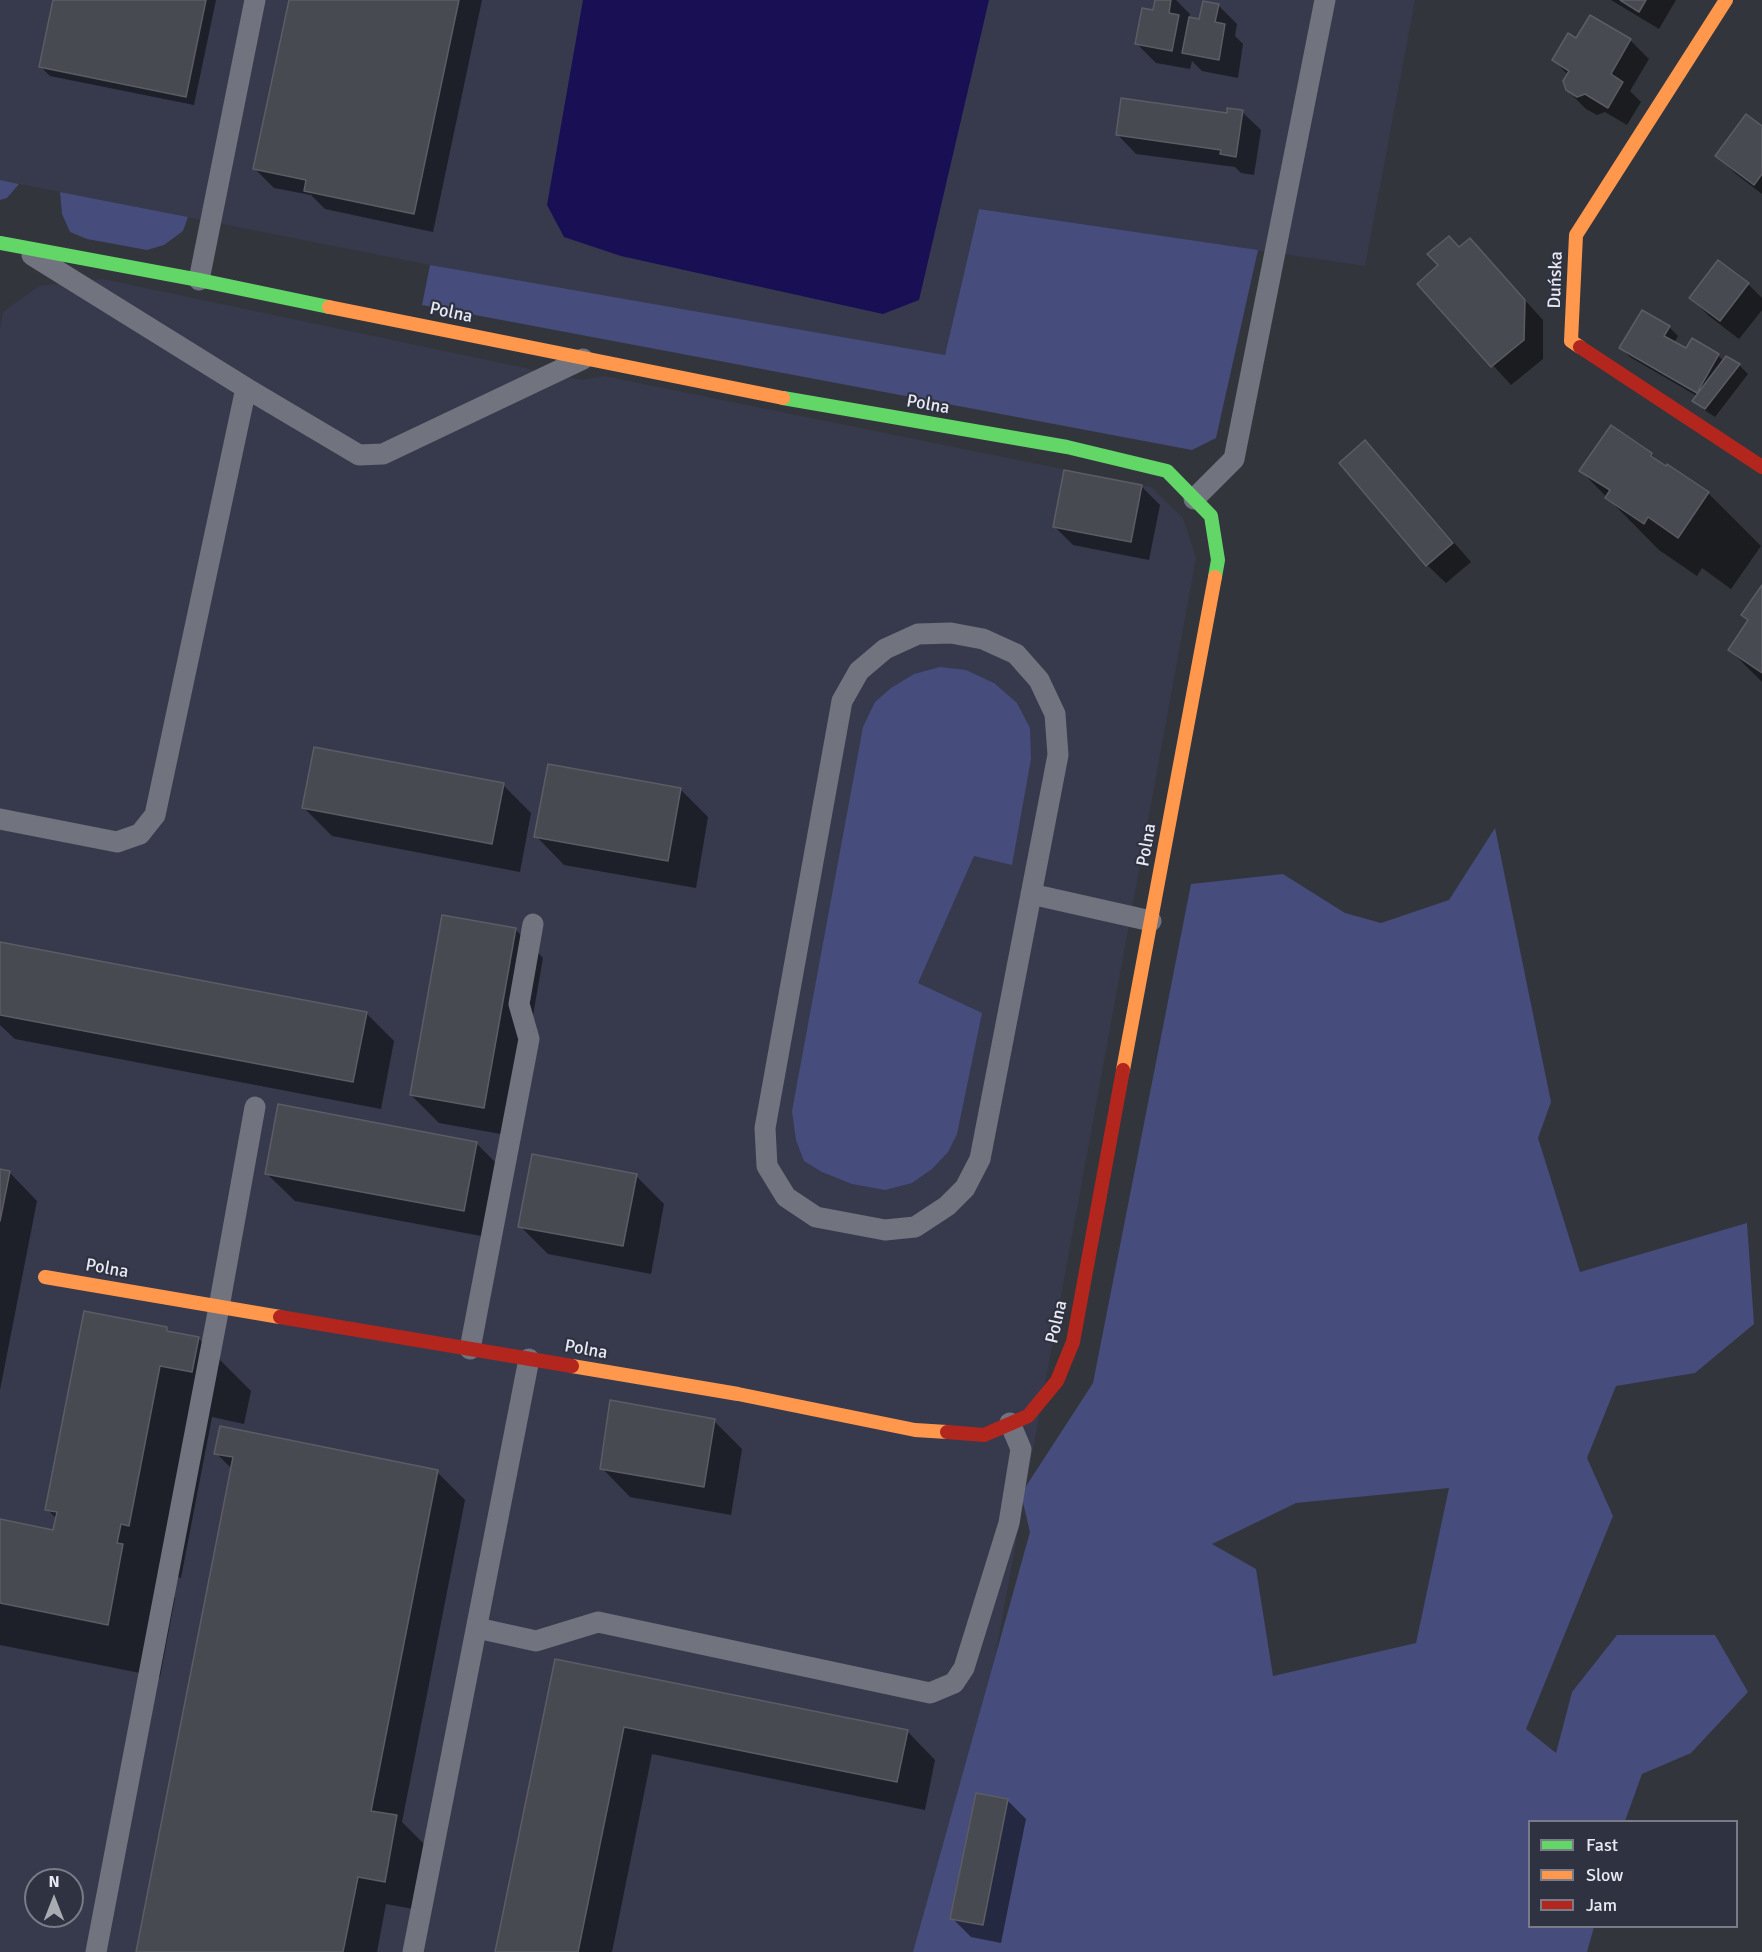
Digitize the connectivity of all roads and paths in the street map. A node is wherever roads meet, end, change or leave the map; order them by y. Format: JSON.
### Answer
{"nodes":[{"id":1,"x":255,"y":0,"type":"edge"},
{"id":2,"x":1325,"y":0,"type":"edge"},
{"id":3,"x":1726,"y":0,"type":"edge"},
{"id":4,"x":9,"y":245,"type":"edge"},
{"id":5,"x":199,"y":280,"type":"junction"},
{"id":6,"x":583,"y":359,"type":"junction"},
{"id":7,"x":246,"y":388,"type":"junction"},
{"id":8,"x":1762,"y":467,"type":"edge"},
{"id":9,"x":1194,"y":499,"type":"junction"},
{"id":10,"x":0,"y":819,"type":"edge"},
{"id":11,"x":1031,"y":894,"type":"junction"},
{"id":12,"x":1151,"y":921,"type":"junction"},
{"id":13,"x":533,"y":924,"type":"dead end"},
{"id":14,"x":255,"y":1107,"type":"dead end"},
{"id":15,"x":45,"y":1277,"type":"dead end"},
{"id":16,"x":219,"y":1306,"type":"junction"},
{"id":17,"x":470,"y":1349,"type":"junction"},
{"id":18,"x":529,"y":1359,"type":"junction"},
{"id":19,"x":1011,"y":1424,"type":"junction"},
{"id":20,"x":477,"y":1628,"type":"junction"},
{"id":21,"x":96,"y":1952,"type":"edge"},
{"id":22,"x":413,"y":1952,"type":"edge"}],
"edges":[{"from":1,"to":5,"type":"lane"},
{"from":2,"to":9,"type":"lane"},
{"from":3,"to":8,"type":"street","name":"Duńska"},
{"from":4,"to":5,"type":"street","name":"Polna"},
{"from":4,"to":7,"type":"lane"},
{"from":5,"to":6,"type":"street","name":"Polna"},
{"from":6,"to":7,"type":"lane"},
{"from":6,"to":9,"type":"street","name":"Polna"},
{"from":7,"to":10,"type":"lane"},
{"from":9,"to":12,"type":"street","name":"Polna"},
{"from":11,"to":11,"type":"lane"},
{"from":11,"to":12,"type":"lane"},
{"from":12,"to":19,"type":"street","name":"Polna"},
{"from":13,"to":17,"type":"lane"},
{"from":14,"to":16,"type":"lane"},
{"from":15,"to":16,"type":"street","name":"Polna"},
{"from":16,"to":17,"type":"street","name":"Polna"},
{"from":16,"to":21,"type":"lane"},
{"from":17,"to":18,"type":"street","name":"Polna"},
{"from":18,"to":19,"type":"street","name":"Polna"},
{"from":18,"to":20,"type":"lane"},
{"from":19,"to":20,"type":"lane"},
{"from":20,"to":22,"type":"lane"}]}
